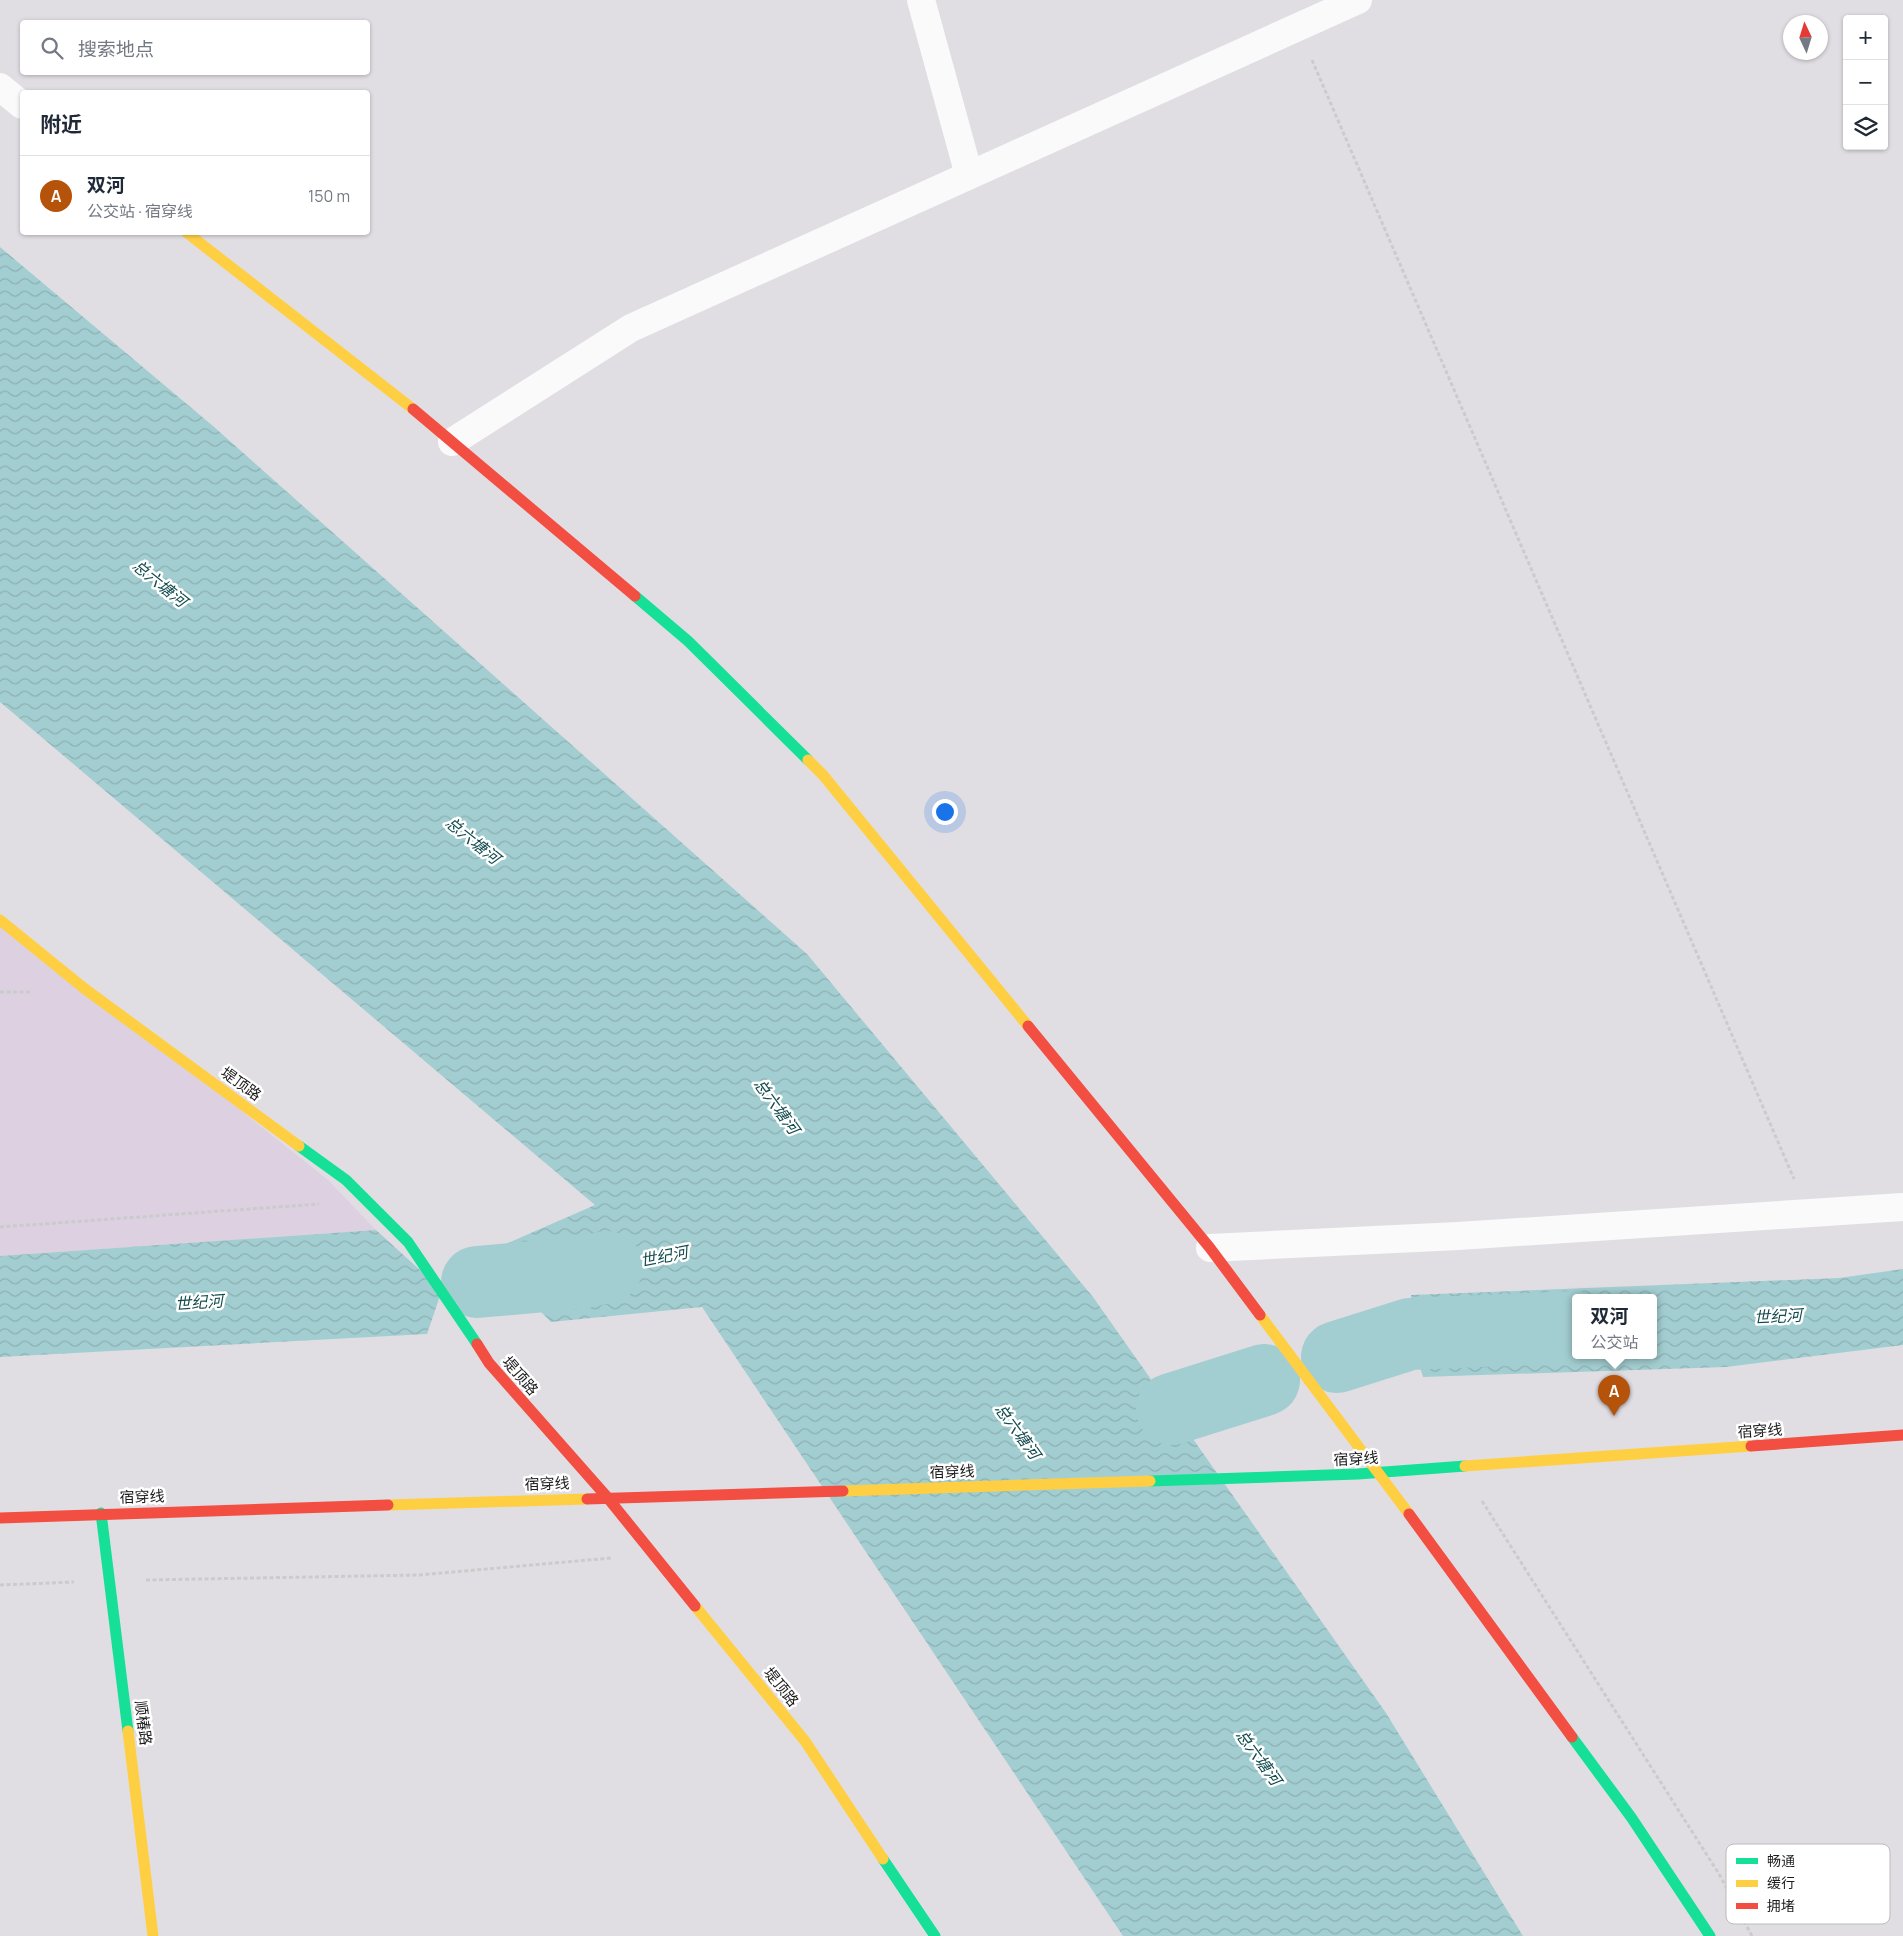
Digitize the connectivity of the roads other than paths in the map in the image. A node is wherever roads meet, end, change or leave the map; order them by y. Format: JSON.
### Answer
{"nodes":[{"id":1,"x":921,"y":0,"type":"edge"},
{"id":2,"x":1358,"y":0,"type":"edge"},
{"id":3,"x":0,"y":87,"type":"edge"},
{"id":4,"x":20,"y":103,"type":"edge"},
{"id":5,"x":969,"y":174,"type":"junction"},
{"id":6,"x":190,"y":235,"type":"edge"},
{"id":7,"x":452,"y":442,"type":"junction"},
{"id":8,"x":0,"y":920,"type":"edge"},
{"id":9,"x":1903,"y":1207,"type":"edge"},
{"id":10,"x":1210,"y":1248,"type":"junction"},
{"id":11,"x":1903,"y":1436,"type":"edge"},
{"id":12,"x":1379,"y":1472,"type":"junction"},
{"id":13,"x":607,"y":1497,"type":"junction"},
{"id":14,"x":101,"y":1513,"type":"junction"},
{"id":15,"x":0,"y":1518,"type":"edge"},
{"id":16,"x":153,"y":1936,"type":"edge"},
{"id":17,"x":935,"y":1936,"type":"edge"},
{"id":18,"x":1710,"y":1936,"type":"edge"}],
"edges":[{"from":1,"to":5,"type":"street"},
{"from":2,"to":5,"type":"street"},
{"from":3,"to":4,"type":"street"},
{"from":5,"to":7,"type":"street"},
{"from":6,"to":7,"type":"street"},
{"from":7,"to":10,"type":"street"},
{"from":8,"to":13,"type":"street","name":"堤顶路"},
{"from":9,"to":10,"type":"street"},
{"from":10,"to":12,"type":"street"},
{"from":11,"to":12,"type":"street","name":"宿穿线"},
{"from":12,"to":13,"type":"street","name":"宿穿线"},
{"from":12,"to":18,"type":"street"},
{"from":13,"to":14,"type":"street","name":"宿穿线"},
{"from":13,"to":17,"type":"street","name":"堤顶路"},
{"from":14,"to":15,"type":"street","name":"宿穿线"},
{"from":14,"to":16,"type":"street","name":"顺椿路"}]}
